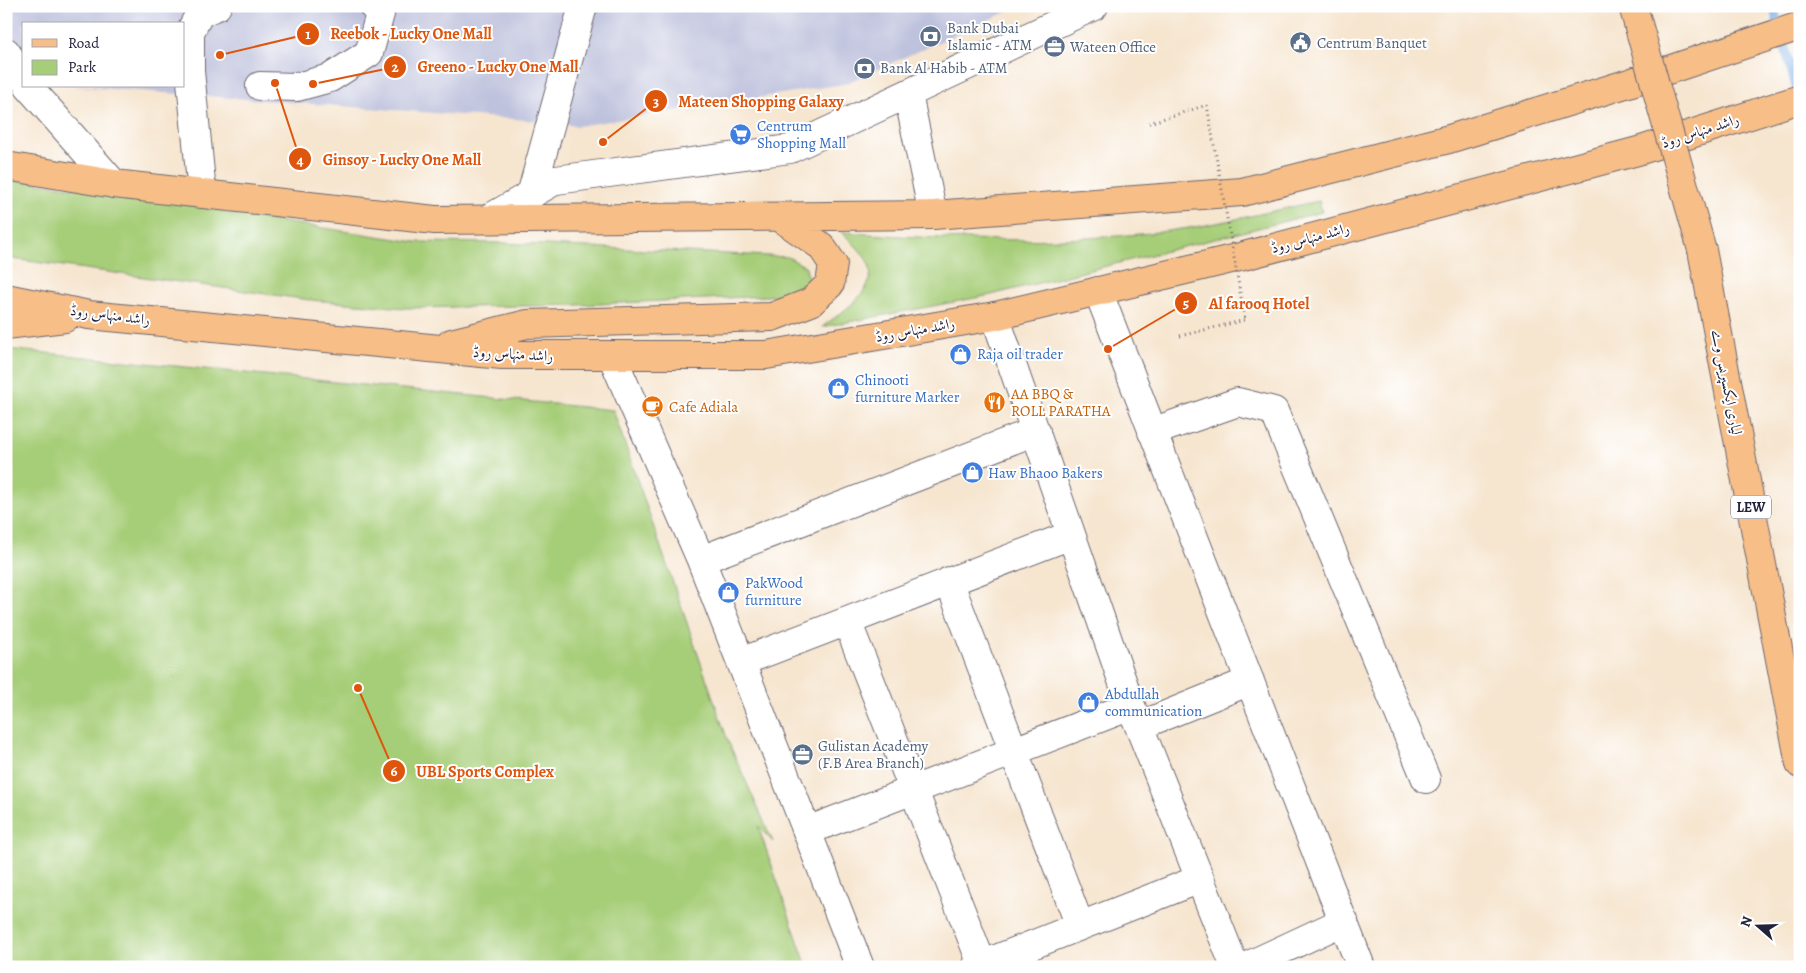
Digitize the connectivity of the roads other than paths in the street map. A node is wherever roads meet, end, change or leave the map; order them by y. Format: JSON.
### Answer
{"nodes":[{"id":1,"x":217,"y":6,"type":"edge"},
{"id":2,"x":373,"y":6,"type":"edge"},
{"id":3,"x":583,"y":6,"type":"edge"},
{"id":4,"x":1094,"y":6,"type":"edge"},
{"id":5,"x":1632,"y":6,"type":"edge"},
{"id":6,"x":1800,"y":26,"type":"edge"},
{"id":7,"x":6,"y":52,"type":"edge"},
{"id":8,"x":22,"y":76,"type":"edge"},
{"id":9,"x":260,"y":86,"type":"dead end"},
{"id":10,"x":30,"y":88,"type":"edge"},
{"id":11,"x":908,"y":94,"type":"junction"},
{"id":12,"x":1800,"y":99,"type":"edge"},
{"id":13,"x":6,"y":166,"type":"edge"},
{"id":14,"x":114,"y":184,"type":"junction"},
{"id":15,"x":202,"y":193,"type":"junction"},
{"id":16,"x":530,"y":195,"type":"junction"},
{"id":17,"x":933,"y":215,"type":"junction"},
{"id":18,"x":781,"y":218,"type":"junction"},
{"id":19,"x":488,"y":219,"type":"junction"},
{"id":20,"x":1098,"y":292,"type":"junction"},
{"id":21,"x":6,"y":298,"type":"edge"},
{"id":22,"x":89,"y":315,"type":"junction"},
{"id":23,"x":995,"y":316,"type":"junction"},
{"id":24,"x":6,"y":325,"type":"edge"},
{"id":25,"x":430,"y":348,"type":"junction"},
{"id":26,"x":612,"y":356,"type":"junction"},
{"id":27,"x":1036,"y":431,"type":"junction"},
{"id":28,"x":1152,"y":432,"type":"junction"},
{"id":29,"x":1071,"y":534,"type":"junction"},
{"id":30,"x":701,"y":560,"type":"junction"},
{"id":31,"x":950,"y":581,"type":"junction"},
{"id":32,"x":847,"y":621,"type":"junction"},
{"id":33,"x":741,"y":662,"type":"junction"},
{"id":34,"x":1250,"y":681,"type":"junction"},
{"id":35,"x":1135,"y":716,"type":"junction"},
{"id":36,"x":1014,"y":752,"type":"junction"},
{"id":37,"x":1800,"y":764,"type":"edge"},
{"id":38,"x":1426,"y":779,"type":"dead end"},
{"id":39,"x":914,"y":790,"type":"junction"},
{"id":40,"x":807,"y":831,"type":"junction"},
{"id":41,"x":1200,"y":879,"type":"junction"},
{"id":42,"x":1344,"y":921,"type":"junction"},
{"id":43,"x":1080,"y":926,"type":"junction"},
{"id":44,"x":979,"y":966,"type":"edge"},
{"id":45,"x":860,"y":967,"type":"edge"},
{"id":46,"x":1234,"y":967,"type":"edge"},
{"id":47,"x":1245,"y":967,"type":"edge"},
{"id":48,"x":1361,"y":967,"type":"edge"}],
"edges":[{"from":1,"to":15,"type":"street"},
{"from":2,"to":9,"type":"street"},
{"from":3,"to":16,"type":"street"},
{"from":4,"to":11,"type":"street"},
{"from":5,"to":37,"type":"main road","name":"لیاری ایکسپریس وے","number":"LEW","bridge":true},
{"from":6,"to":17,"type":"main road"},
{"from":7,"to":8,"type":"street"},
{"from":10,"to":14,"type":"street"},
{"from":11,"to":16,"type":"street"},
{"from":11,"to":17,"type":"street"},
{"from":12,"to":20,"type":"main road","name":"راشد منہاس روڈ"},
{"from":13,"to":14,"type":"main road"},
{"from":14,"to":15,"type":"main road"},
{"from":15,"to":19,"type":"main road"},
{"from":16,"to":19,"type":"street"},
{"from":17,"to":18,"type":"main road"},
{"from":18,"to":19,"type":"main road"},
{"from":18,"to":25,"type":"main road"},
{"from":20,"to":23,"type":"main road","name":"راشد منہاس روڈ"},
{"from":20,"to":28,"type":"street"},
{"from":21,"to":22,"type":"main road","name":"راشد منہاس روڈ"},
{"from":22,"to":24,"type":"main road"},
{"from":22,"to":25,"type":"main road","name":"راشد منہاس روڈ"},
{"from":23,"to":26,"type":"main road","name":"راشد منہاس روڈ"},
{"from":23,"to":27,"type":"street"},
{"from":25,"to":26,"type":"main road","name":"راشد منہاس روڈ"},
{"from":26,"to":30,"type":"street"},
{"from":27,"to":29,"type":"street"},
{"from":27,"to":30,"type":"street"},
{"from":28,"to":34,"type":"street"},
{"from":28,"to":38,"type":"street"},
{"from":29,"to":31,"type":"street"},
{"from":29,"to":35,"type":"street"},
{"from":30,"to":33,"type":"street"},
{"from":31,"to":32,"type":"street"},
{"from":31,"to":36,"type":"street"},
{"from":32,"to":33,"type":"street"},
{"from":32,"to":39,"type":"street"},
{"from":33,"to":40,"type":"street"},
{"from":34,"to":35,"type":"street"},
{"from":34,"to":42,"type":"street"},
{"from":35,"to":36,"type":"street"},
{"from":35,"to":41,"type":"street"},
{"from":36,"to":39,"type":"street"},
{"from":36,"to":43,"type":"street"},
{"from":39,"to":40,"type":"street"},
{"from":39,"to":44,"type":"street"},
{"from":40,"to":45,"type":"street"},
{"from":41,"to":43,"type":"street"},
{"from":41,"to":46,"type":"street"},
{"from":42,"to":47,"type":"street"},
{"from":42,"to":48,"type":"street"},
{"from":43,"to":44,"type":"street"}]}
